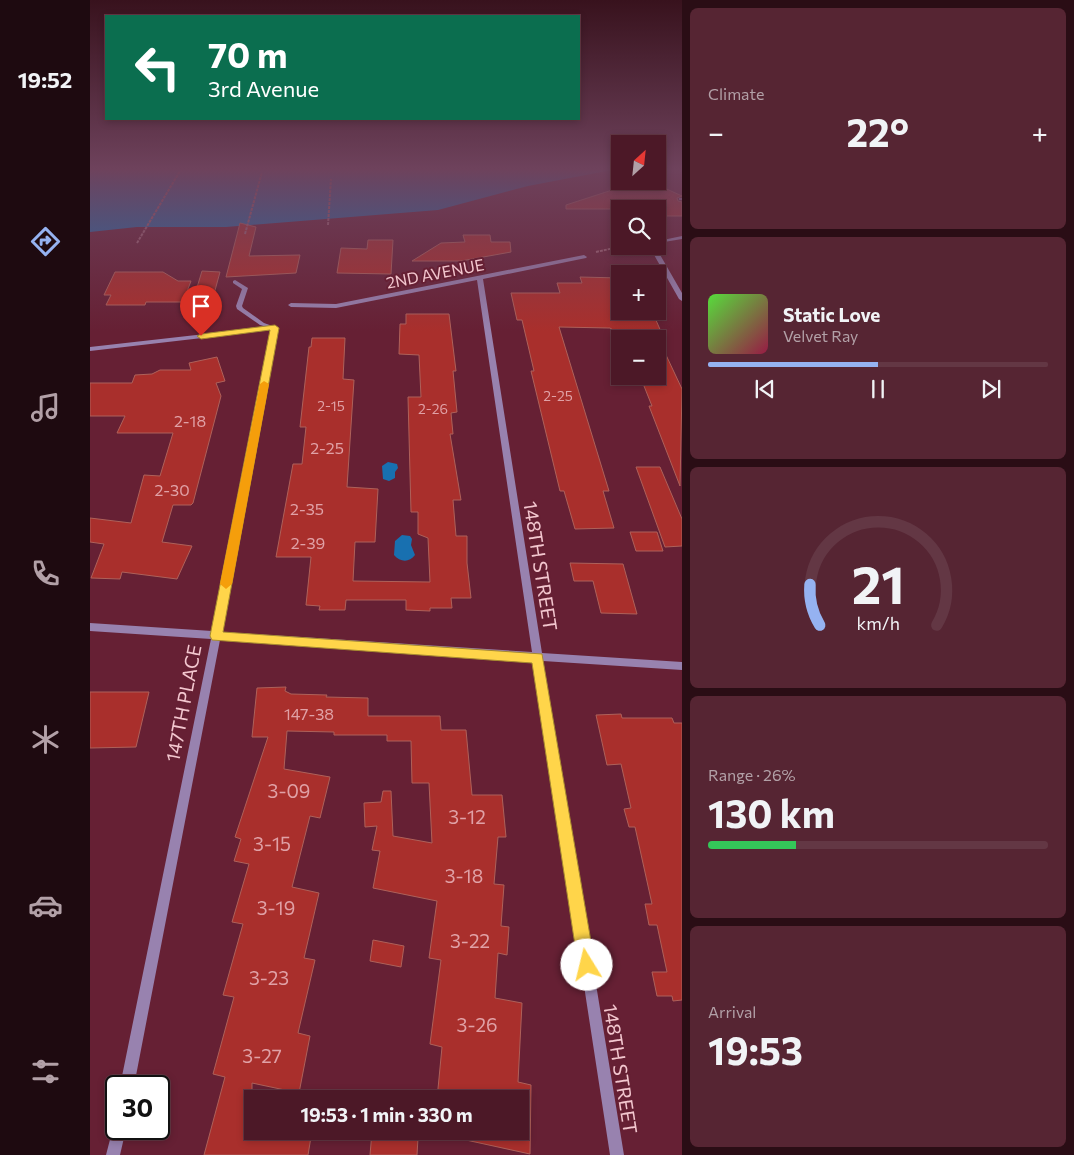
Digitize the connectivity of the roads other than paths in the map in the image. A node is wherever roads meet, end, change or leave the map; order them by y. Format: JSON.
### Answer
{"nodes":[{"id":1,"x":682,"y":237,"type":"edge"},
{"id":2,"x":666,"y":240,"type":"edge"},
{"id":3,"x":657,"y":255,"type":"edge"},
{"id":4,"x":584,"y":257,"type":"road end"},
{"id":5,"x":480,"y":278,"type":"junction"},
{"id":6,"x":235,"y":282,"type":"dead end"},
{"id":7,"x":682,"y":299,"type":"edge"},
{"id":8,"x":291,"y":305,"type":"dead end"},
{"id":9,"x":275,"y":328,"type":"junction"},
{"id":10,"x":90,"y":349,"type":"edge"},
{"id":11,"x":90,"y":628,"type":"edge"},
{"id":12,"x":216,"y":636,"type":"junction"},
{"id":13,"x":538,"y":658,"type":"junction"},
{"id":14,"x":682,"y":666,"type":"edge"},
{"id":15,"x":129,"y":1075,"type":"edge"},
{"id":16,"x":116,"y":1140,"type":"edge"},
{"id":17,"x":113,"y":1155,"type":"edge"},
{"id":18,"x":617,"y":1155,"type":"edge"}],
"edges":[{"from":1,"to":2,"type":"street"},
{"from":3,"to":7,"type":"street"},
{"from":4,"to":5,"type":"street","name":"2ND AVENUE"},
{"from":5,"to":8,"type":"street","name":"2ND AVENUE"},
{"from":5,"to":13,"type":"street","name":"148TH STREET"},
{"from":6,"to":9,"type":"street"},
{"from":9,"to":10,"type":"street"},
{"from":9,"to":12,"type":"street","name":"147TH PLACE"},
{"from":11,"to":12,"type":"street"},
{"from":12,"to":13,"type":"street"},
{"from":12,"to":15,"type":"street","name":"147TH PLACE"},
{"from":13,"to":14,"type":"street"},
{"from":13,"to":18,"type":"street","name":"148TH STREET"},
{"from":16,"to":17,"type":"street"}]}
